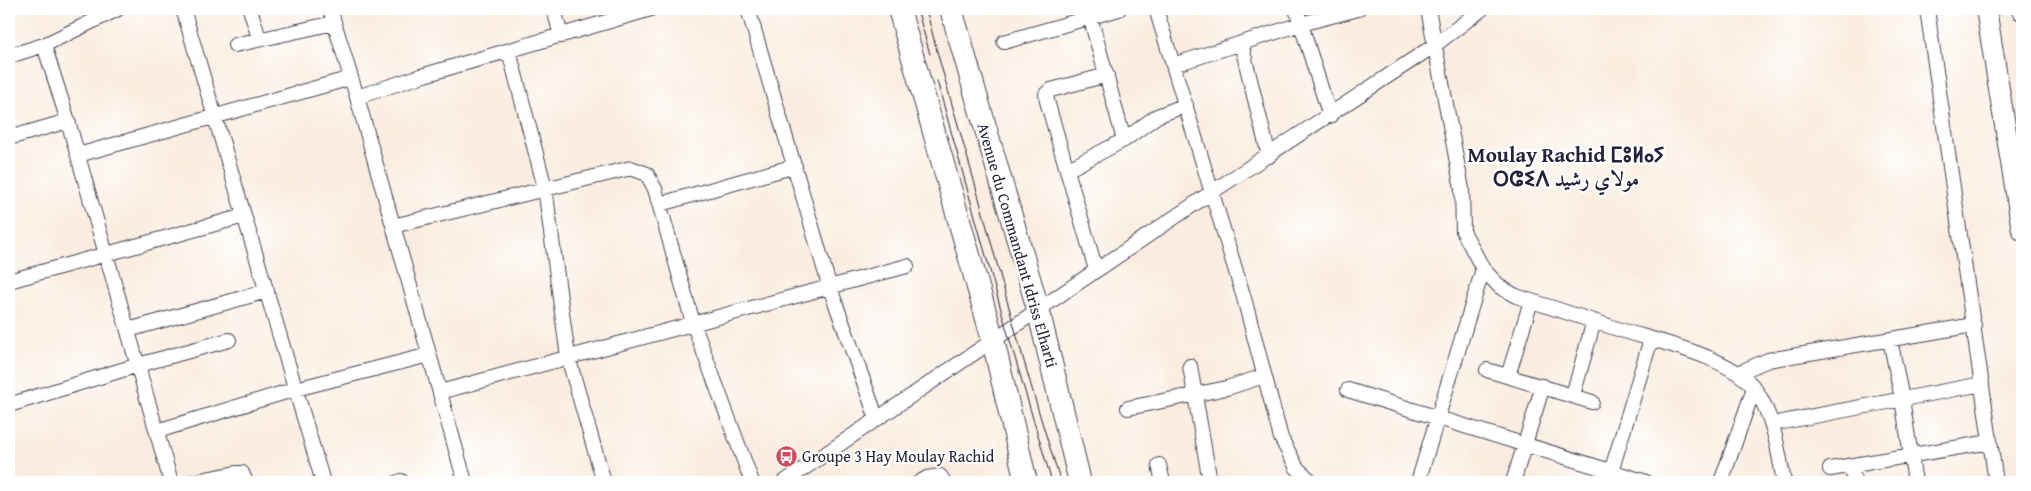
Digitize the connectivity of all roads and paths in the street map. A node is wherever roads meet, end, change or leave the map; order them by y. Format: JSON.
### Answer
{"nodes":[{"id":1,"x":118,"y":9,"type":"edge"},
{"id":2,"x":182,"y":9,"type":"edge"},
{"id":3,"x":250,"y":9,"type":"edge"},
{"id":4,"x":330,"y":9,"type":"edge"},
{"id":5,"x":554,"y":9,"type":"edge"},
{"id":6,"x":651,"y":9,"type":"edge"},
{"id":7,"x":748,"y":9,"type":"edge"},
{"id":8,"x":899,"y":9,"type":"edge"},
{"id":9,"x":951,"y":9,"type":"edge"},
{"id":10,"x":1119,"y":9,"type":"edge"},
{"id":11,"x":1156,"y":9,"type":"edge"},
{"id":12,"x":1296,"y":9,"type":"edge"},
{"id":13,"x":1358,"y":9,"type":"edge"},
{"id":14,"x":1428,"y":9,"type":"edge"},
{"id":15,"x":1482,"y":9,"type":"edge"},
{"id":16,"x":1927,"y":9,"type":"edge"},
{"id":17,"x":1986,"y":9,"type":"edge"},
{"id":18,"x":1090,"y":13,"type":"edge"},
{"id":19,"x":612,"y":14,"type":"edge"},
{"id":20,"x":334,"y":23,"type":"junction"},
{"id":21,"x":1301,"y":24,"type":"junction"},
{"id":22,"x":561,"y":36,"type":"junction"},
{"id":23,"x":259,"y":38,"type":"junction"},
{"id":24,"x":1004,"y":42,"type":"dead end"},
{"id":25,"x":1241,"y":43,"type":"junction"},
{"id":26,"x":235,"y":44,"type":"dead end"},
{"id":27,"x":44,"y":45,"type":"junction"},
{"id":28,"x":1435,"y":45,"type":"junction"},
{"id":29,"x":510,"y":51,"type":"junction"},
{"id":30,"x":9,"y":56,"type":"edge"},
{"id":31,"x":1173,"y":65,"type":"junction"},
{"id":32,"x":1107,"y":75,"type":"junction"},
{"id":33,"x":351,"y":78,"type":"junction"},
{"id":34,"x":357,"y":97,"type":"junction"},
{"id":35,"x":1186,"y":106,"type":"junction"},
{"id":36,"x":1330,"y":116,"type":"junction"},
{"id":37,"x":214,"y":117,"type":"junction"},
{"id":38,"x":68,"y":121,"type":"junction"},
{"id":39,"x":9,"y":138,"type":"edge"},
{"id":40,"x":1124,"y":140,"type":"junction"},
{"id":41,"x":78,"y":155,"type":"junction"},
{"id":42,"x":1269,"y":156,"type":"junction"},
{"id":43,"x":795,"y":166,"type":"junction"},
{"id":44,"x":1067,"y":170,"type":"junction"},
{"id":45,"x":545,"y":188,"type":"junction"},
{"id":46,"x":1212,"y":192,"type":"junction"},
{"id":47,"x":660,"y":204,"type":"junction"},
{"id":48,"x":244,"y":216,"type":"junction"},
{"id":49,"x":393,"y":226,"type":"junction"},
{"id":50,"x":2022,"y":230,"type":"edge"},
{"id":51,"x":106,"y":252,"type":"junction"},
{"id":52,"x":907,"y":266,"type":"dead end"},
{"id":53,"x":1483,"y":269,"type":"junction"},
{"id":54,"x":1096,"y":270,"type":"junction"},
{"id":55,"x":9,"y":281,"type":"edge"},
{"id":56,"x":830,"y":288,"type":"junction"},
{"id":57,"x":267,"y":291,"type":"junction"},
{"id":58,"x":1531,"y":301,"type":"junction"},
{"id":59,"x":1038,"y":310,"type":"junction"},
{"id":60,"x":1594,"y":321,"type":"junction"},
{"id":61,"x":693,"y":324,"type":"junction"},
{"id":62,"x":1974,"y":325,"type":"junction"},
{"id":63,"x":128,"y":330,"type":"junction"},
{"id":64,"x":1651,"y":339,"type":"junction"},
{"id":65,"x":1890,"y":339,"type":"junction"},
{"id":66,"x":230,"y":340,"type":"dead end"},
{"id":67,"x":993,"y":340,"type":"junction"},
{"id":68,"x":429,"y":355,"type":"junction"},
{"id":69,"x":568,"y":357,"type":"junction"},
{"id":70,"x":138,"y":365,"type":"junction"},
{"id":71,"x":1190,"y":366,"type":"dead end"},
{"id":72,"x":1487,"y":370,"type":"dead end"},
{"id":73,"x":1738,"y":373,"type":"junction"},
{"id":74,"x":1264,"y":376,"type":"junction"},
{"id":75,"x":1508,"y":376,"type":"junction"},
{"id":76,"x":1982,"y":384,"type":"junction"},
{"id":77,"x":1543,"y":386,"type":"junction"},
{"id":78,"x":1754,"y":388,"type":"junction"},
{"id":79,"x":296,"y":389,"type":"junction"},
{"id":80,"x":1348,"y":390,"type":"dead end"},
{"id":81,"x":440,"y":392,"type":"junction"},
{"id":82,"x":1194,"y":394,"type":"junction"},
{"id":83,"x":1573,"y":396,"type":"junction"},
{"id":84,"x":1902,"y":399,"type":"junction"},
{"id":85,"x":1592,"y":402,"type":"dead end"},
{"id":86,"x":9,"y":405,"type":"edge"},
{"id":87,"x":1128,"y":408,"type":"dead end"},
{"id":88,"x":1438,"y":418,"type":"junction"},
{"id":89,"x":877,"y":419,"type":"junction"},
{"id":90,"x":1772,"y":424,"type":"junction"},
{"id":91,"x":157,"y":431,"type":"junction"},
{"id":92,"x":1990,"y":442,"type":"junction"},
{"id":93,"x":1525,"y":444,"type":"junction"},
{"id":94,"x":1910,"y":456,"type":"junction"},
{"id":95,"x":1159,"y":465,"type":"dead end"},
{"id":96,"x":1852,"y":466,"type":"junction"},
{"id":97,"x":1830,"y":470,"type":"dead end"},
{"id":98,"x":1609,"y":477,"type":"edge"},
{"id":99,"x":171,"y":482,"type":"edge"},
{"id":100,"x":191,"y":482,"type":"edge"},
{"id":101,"x":246,"y":482,"type":"edge"},
{"id":102,"x":323,"y":482,"type":"edge"},
{"id":103,"x":465,"y":482,"type":"edge"},
{"id":104,"x":604,"y":482,"type":"edge"},
{"id":105,"x":752,"y":482,"type":"edge"},
{"id":106,"x":784,"y":482,"type":"edge"},
{"id":107,"x":920,"y":482,"type":"edge"},
{"id":108,"x":944,"y":482,"type":"edge"},
{"id":109,"x":1026,"y":482,"type":"edge"},
{"id":110,"x":1080,"y":482,"type":"edge"},
{"id":111,"x":1163,"y":482,"type":"edge"},
{"id":112,"x":1210,"y":482,"type":"edge"},
{"id":113,"x":1312,"y":482,"type":"edge"},
{"id":114,"x":1418,"y":482,"type":"edge"},
{"id":115,"x":1513,"y":482,"type":"edge"},
{"id":116,"x":1646,"y":482,"type":"edge"},
{"id":117,"x":1721,"y":482,"type":"edge"},
{"id":118,"x":1784,"y":482,"type":"edge"},
{"id":119,"x":1854,"y":482,"type":"edge"},
{"id":120,"x":1915,"y":482,"type":"edge"},
{"id":121,"x":1996,"y":482,"type":"edge"}],
"edges":[{"from":1,"to":27,"type":"street"},
{"from":2,"to":37,"type":"street"},
{"from":3,"to":23,"type":"street"},
{"from":4,"to":20,"type":"street"},
{"from":5,"to":22,"type":"street"},
{"from":6,"to":19,"type":"street"},
{"from":7,"to":43,"type":"street"},
{"from":8,"to":67,"type":"main road"},
{"from":9,"to":59,"type":"main road","name":"Avenue du Commandant Idriss Elharti"},
{"from":10,"to":18,"type":"street"},
{"from":11,"to":31,"type":"street"},
{"from":12,"to":21,"type":"street"},
{"from":13,"to":21,"type":"street"},
{"from":14,"to":28,"type":"street"},
{"from":15,"to":28,"type":"street"},
{"from":16,"to":62,"type":"street"},
{"from":17,"to":50,"type":"street"},
{"from":18,"to":24,"type":"street"},
{"from":18,"to":32,"type":"street"},
{"from":19,"to":22,"type":"street"},
{"from":20,"to":23,"type":"street"},
{"from":20,"to":33,"type":"street"},
{"from":21,"to":25,"type":"street"},
{"from":21,"to":36,"type":"street"},
{"from":22,"to":29,"type":"street"},
{"from":23,"to":26,"type":"street"},
{"from":25,"to":31,"type":"street"},
{"from":25,"to":42,"type":"street"},
{"from":27,"to":30,"type":"street"},
{"from":27,"to":38,"type":"street"},
{"from":28,"to":36,"type":"street"},
{"from":28,"to":53,"type":"street"},
{"from":29,"to":34,"type":"street"},
{"from":29,"to":45,"type":"street"},
{"from":31,"to":35,"type":"street"},
{"from":32,"to":40,"type":"street"},
{"from":32,"to":44,"type":"street"},
{"from":33,"to":34,"type":"street"},
{"from":33,"to":37,"type":"street"},
{"from":34,"to":49,"type":"street"},
{"from":35,"to":40,"type":"street"},
{"from":35,"to":46,"type":"street"},
{"from":36,"to":42,"type":"street"},
{"from":37,"to":41,"type":"street"},
{"from":37,"to":48,"type":"street"},
{"from":38,"to":39,"type":"street"},
{"from":38,"to":41,"type":"street"},
{"from":40,"to":44,"type":"street"},
{"from":41,"to":51,"type":"street"},
{"from":42,"to":46,"type":"street"},
{"from":43,"to":47,"type":"street"},
{"from":43,"to":56,"type":"street"},
{"from":44,"to":54,"type":"street"},
{"from":45,"to":47,"type":"street"},
{"from":45,"to":49,"type":"street"},
{"from":45,"to":69,"type":"street"},
{"from":46,"to":54,"type":"street"},
{"from":46,"to":74,"type":"street"},
{"from":47,"to":61,"type":"street"},
{"from":48,"to":51,"type":"street"},
{"from":48,"to":57,"type":"street"},
{"from":49,"to":68,"type":"street"},
{"from":51,"to":55,"type":"street"},
{"from":51,"to":63,"type":"street"},
{"from":52,"to":56,"type":"street"},
{"from":53,"to":58,"type":"street"},
{"from":53,"to":88,"type":"street"},
{"from":54,"to":59,"type":"street"},
{"from":56,"to":61,"type":"street"},
{"from":56,"to":89,"type":"street"},
{"from":57,"to":63,"type":"street"},
{"from":57,"to":79,"type":"street"},
{"from":58,"to":60,"type":"street"},
{"from":58,"to":75,"type":"street"},
{"from":59,"to":67,"type":"street"},
{"from":59,"to":110,"type":"main road","name":"Avenue du Commandant Idriss Elharti"},
{"from":60,"to":64,"type":"street"},
{"from":60,"to":83,"type":"street"},
{"from":61,"to":69,"type":"street"},
{"from":61,"to":105,"type":"street"},
{"from":62,"to":65,"type":"street"},
{"from":62,"to":76,"type":"street"},
{"from":63,"to":70,"type":"street"},
{"from":64,"to":73,"type":"street"},
{"from":64,"to":98,"type":"street"},
{"from":65,"to":73,"type":"street"},
{"from":65,"to":84,"type":"street"},
{"from":66,"to":70,"type":"street"},
{"from":67,"to":89,"type":"street"},
{"from":67,"to":109,"type":"main road"},
{"from":68,"to":79,"type":"street"},
{"from":68,"to":81,"type":"street"},
{"from":69,"to":81,"type":"street"},
{"from":69,"to":104,"type":"street"},
{"from":70,"to":86,"type":"street"},
{"from":70,"to":91,"type":"street"},
{"from":71,"to":82,"type":"street"},
{"from":72,"to":75,"type":"street"},
{"from":73,"to":78,"type":"street"},
{"from":74,"to":82,"type":"street"},
{"from":74,"to":113,"type":"street"},
{"from":75,"to":77,"type":"street"},
{"from":76,"to":84,"type":"street"},
{"from":76,"to":92,"type":"street"},
{"from":77,"to":83,"type":"street"},
{"from":77,"to":93,"type":"street"},
{"from":78,"to":90,"type":"street"},
{"from":78,"to":117,"type":"street"},
{"from":79,"to":91,"type":"street"},
{"from":79,"to":102,"type":"street"},
{"from":80,"to":88,"type":"street"},
{"from":81,"to":103,"type":"street"},
{"from":82,"to":87,"type":"street"},
{"from":82,"to":112,"type":"street"},
{"from":83,"to":85,"type":"street"},
{"from":84,"to":90,"type":"street"},
{"from":84,"to":94,"type":"street"},
{"from":88,"to":93,"type":"street"},
{"from":88,"to":114,"type":"street"},
{"from":89,"to":106,"type":"street"},
{"from":90,"to":118,"type":"street"},
{"from":91,"to":99,"type":"street"},
{"from":92,"to":94,"type":"street"},
{"from":92,"to":121,"type":"street"},
{"from":93,"to":98,"type":"street"},
{"from":93,"to":115,"type":"street"},
{"from":94,"to":96,"type":"street"},
{"from":94,"to":120,"type":"street"},
{"from":95,"to":111,"type":"street"},
{"from":96,"to":97,"type":"street"},
{"from":96,"to":119,"type":"street"},
{"from":98,"to":116,"type":"street"},
{"from":100,"to":101,"type":"street"},
{"from":107,"to":108,"type":"street"}]}
